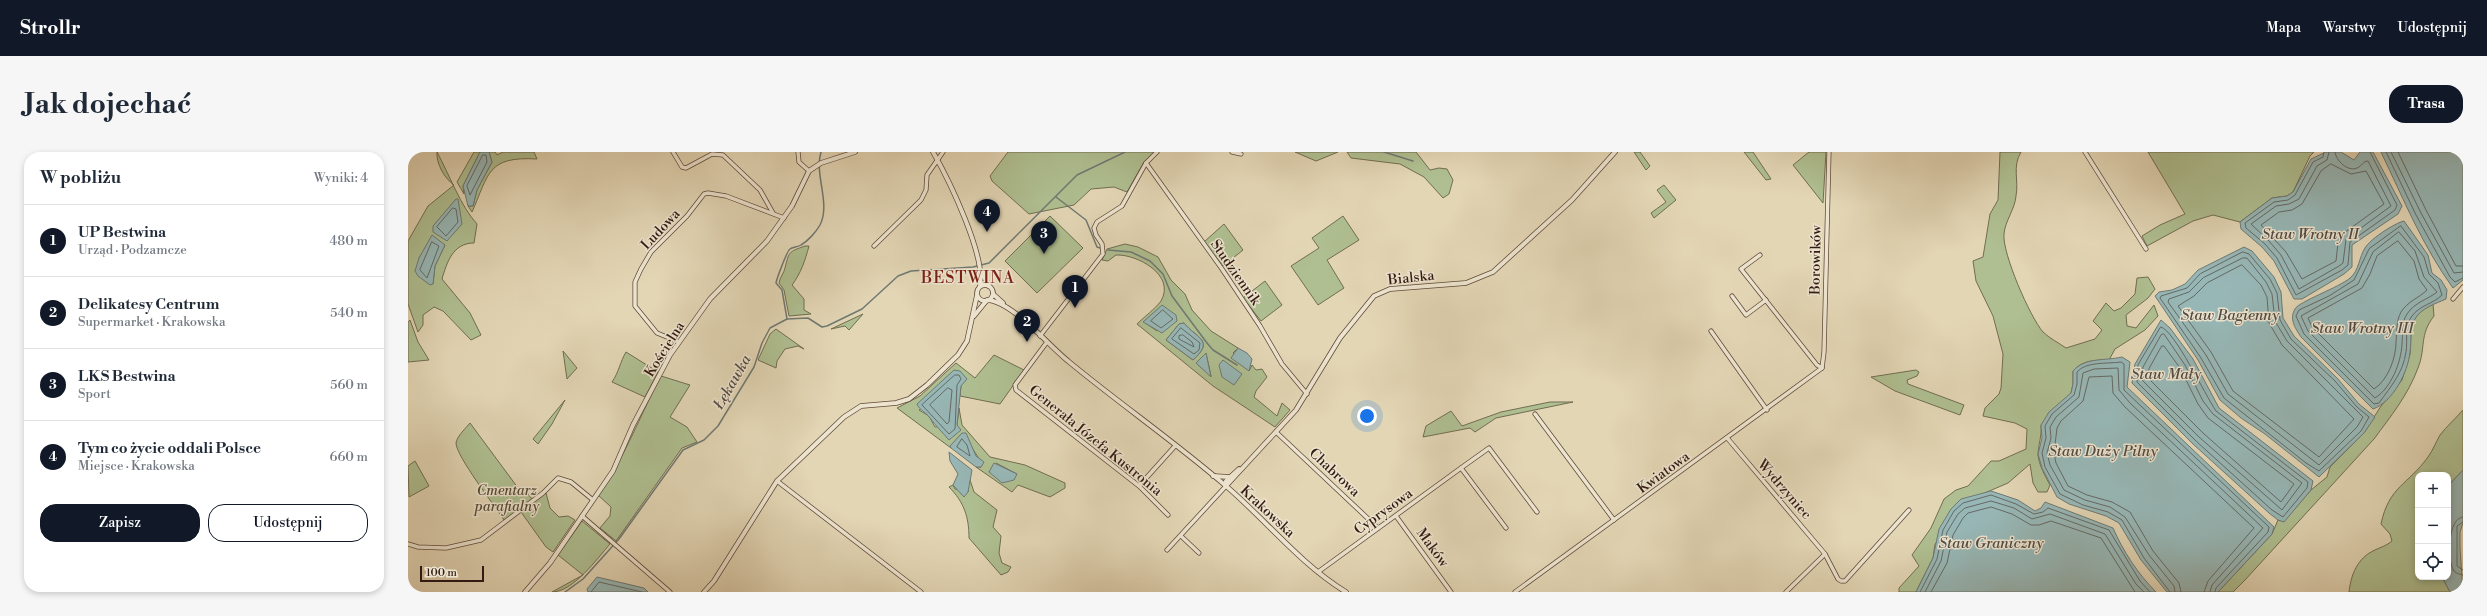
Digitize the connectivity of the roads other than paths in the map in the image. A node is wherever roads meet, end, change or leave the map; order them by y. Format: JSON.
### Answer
{"nodes":[{"id":1,"x":673,"y":152,"type":"edge"},
{"id":2,"x":798,"y":152,"type":"edge"},
{"id":3,"x":855,"y":152,"type":"edge"},
{"id":4,"x":933,"y":152,"type":"edge"},
{"id":5,"x":943,"y":152,"type":"edge"},
{"id":6,"x":1158,"y":152,"type":"edge"},
{"id":7,"x":1232,"y":152,"type":"edge"},
{"id":8,"x":1616,"y":152,"type":"edge"},
{"id":9,"x":1829,"y":152,"type":"edge"},
{"id":10,"x":2085,"y":152,"type":"edge"},
{"id":11,"x":1241,"y":154,"type":"dead end"},
{"id":12,"x":938,"y":161,"type":"junction"},
{"id":13,"x":1146,"y":163,"type":"junction"},
{"id":14,"x":810,"y":171,"type":"junction"},
{"id":15,"x":773,"y":212,"type":"junction"},
{"id":16,"x":784,"y":218,"type":"junction"},
{"id":17,"x":874,"y":246,"type":"dead end"},
{"id":18,"x":2146,"y":249,"type":"dead end"},
{"id":19,"x":1760,"y":255,"type":"dead end"},
{"id":20,"x":980,"y":269,"type":"junction"},
{"id":21,"x":980,"y":286,"type":"junction"},
{"id":22,"x":989,"y":286,"type":"junction"},
{"id":23,"x":2463,"y":287,"type":"edge"},
{"id":24,"x":993,"y":294,"type":"junction"},
{"id":25,"x":977,"y":295,"type":"junction"},
{"id":26,"x":1732,"y":296,"type":"dead end"},
{"id":27,"x":2453,"y":299,"type":"dead end"},
{"id":28,"x":987,"y":300,"type":"junction"},
{"id":29,"x":1766,"y":300,"type":"junction"},
{"id":30,"x":1010,"y":310,"type":"junction"},
{"id":31,"x":974,"y":316,"type":"junction"},
{"id":32,"x":1710,"y":331,"type":"dead end"},
{"id":33,"x":1040,"y":336,"type":"junction"},
{"id":34,"x":679,"y":342,"type":"junction"},
{"id":35,"x":1047,"y":342,"type":"junction"},
{"id":36,"x":1822,"y":368,"type":"junction"},
{"id":37,"x":1307,"y":394,"type":"junction"},
{"id":38,"x":1767,"y":410,"type":"junction"},
{"id":39,"x":1535,"y":414,"type":"dead end"},
{"id":40,"x":1276,"y":432,"type":"junction"},
{"id":41,"x":1728,"y":439,"type":"junction"},
{"id":42,"x":1175,"y":446,"type":"junction"},
{"id":43,"x":1244,"y":466,"type":"junction"},
{"id":44,"x":1461,"y":468,"type":"junction"},
{"id":45,"x":1213,"y":476,"type":"junction"},
{"id":46,"x":1229,"y":477,"type":"junction"},
{"id":47,"x":777,"y":481,"type":"junction"},
{"id":48,"x":1231,"y":482,"type":"junction"},
{"id":49,"x":1139,"y":486,"type":"junction"},
{"id":50,"x":1226,"y":486,"type":"junction"},
{"id":51,"x":1230,"y":490,"type":"junction"},
{"id":52,"x":593,"y":500,"type":"junction"},
{"id":53,"x":1908,"y":510,"type":"dead end"},
{"id":54,"x":1537,"y":512,"type":"dead end"},
{"id":55,"x":1168,"y":515,"type":"dead end"},
{"id":56,"x":582,"y":516,"type":"junction"},
{"id":57,"x":1396,"y":516,"type":"junction"},
{"id":58,"x":1614,"y":520,"type":"junction"},
{"id":59,"x":1378,"y":528,"type":"junction"},
{"id":60,"x":1506,"y":528,"type":"dead end"},
{"id":61,"x":1181,"y":536,"type":"junction"},
{"id":62,"x":408,"y":544,"type":"edge"},
{"id":63,"x":1168,"y":550,"type":"dead end"},
{"id":64,"x":1199,"y":553,"type":"dead end"},
{"id":65,"x":1825,"y":554,"type":"junction"},
{"id":66,"x":1318,"y":572,"type":"junction"},
{"id":67,"x":525,"y":592,"type":"edge"},
{"id":68,"x":670,"y":592,"type":"edge"},
{"id":69,"x":704,"y":592,"type":"edge"},
{"id":70,"x":921,"y":592,"type":"edge"},
{"id":71,"x":1346,"y":592,"type":"edge"},
{"id":72,"x":1452,"y":592,"type":"edge"},
{"id":73,"x":1515,"y":592,"type":"edge"},
{"id":74,"x":1786,"y":592,"type":"edge"}],
"edges":[{"from":1,"to":15,"type":"street"},
{"from":2,"to":14,"type":"street"},
{"from":3,"to":14,"type":"street","name":"Kościelna"},
{"from":4,"to":12,"type":"street"},
{"from":5,"to":12,"type":"street"},
{"from":6,"to":13,"type":"street"},
{"from":7,"to":11,"type":"street"},
{"from":8,"to":37,"type":"street","name":"Bialska"},
{"from":9,"to":36,"type":"street","name":"Borowików"},
{"from":10,"to":18,"type":"street"},
{"from":12,"to":17,"type":"street"},
{"from":12,"to":20,"type":"street"},
{"from":13,"to":33,"type":"street"},
{"from":13,"to":37,"type":"street","name":"Studziennik"},
{"from":14,"to":16,"type":"street","name":"Kościelna"},
{"from":15,"to":16,"type":"street","name":"Ludowa"},
{"from":15,"to":34,"type":"street","name":"Ludowa"},
{"from":16,"to":34,"type":"street","name":"Kościelna"},
{"from":19,"to":29,"type":"street"},
{"from":20,"to":21,"type":"street"},
{"from":20,"to":22,"type":"street"},
{"from":21,"to":22,"type":"street"},
{"from":21,"to":25,"type":"street"},
{"from":22,"to":24,"type":"street"},
{"from":23,"to":27,"type":"street"},
{"from":24,"to":28,"type":"street"},
{"from":24,"to":30,"type":"street","name":"Krakowska"},
{"from":25,"to":28,"type":"street"},
{"from":25,"to":31,"type":"street"},
{"from":26,"to":29,"type":"street"},
{"from":28,"to":30,"type":"street","name":"Krakowska"},
{"from":28,"to":31,"type":"street"},
{"from":29,"to":36,"type":"street"},
{"from":30,"to":33,"type":"street","name":"Krakowska"},
{"from":31,"to":47,"type":"street"},
{"from":32,"to":38,"type":"street"},
{"from":33,"to":35,"type":"street","name":"Krakowska"},
{"from":34,"to":52,"type":"street","name":"Kościelna"},
{"from":35,"to":42,"type":"street","name":"Krakowska"},
{"from":35,"to":49,"type":"street","name":"Generała Józefa Kustronia"},
{"from":36,"to":38,"type":"street","name":"Kwiatowa"},
{"from":37,"to":40,"type":"street","name":"Bialska"},
{"from":38,"to":41,"type":"street","name":"Kwiatowa"},
{"from":39,"to":58,"type":"street"},
{"from":40,"to":43,"type":"street","name":"Bialska"},
{"from":40,"to":59,"type":"street","name":"Chabrowa"},
{"from":41,"to":58,"type":"street","name":"Kwiatowa"},
{"from":41,"to":65,"type":"street","name":"Wydrzyniec"},
{"from":42,"to":45,"type":"street","name":"Krakowska"},
{"from":42,"to":49,"type":"street"},
{"from":43,"to":46,"type":"street","name":"Bialska"},
{"from":43,"to":48,"type":"street","name":"Bialska"},
{"from":44,"to":54,"type":"street","name":"Cyprysowa"},
{"from":44,"to":57,"type":"street","name":"Cyprysowa"},
{"from":44,"to":60,"type":"street"},
{"from":45,"to":46,"type":"street"},
{"from":45,"to":50,"type":"street","name":"Krakowska"},
{"from":46,"to":50,"type":"street"},
{"from":47,"to":69,"type":"street"},
{"from":47,"to":70,"type":"street"},
{"from":48,"to":50,"type":"street","name":"Bialska"},
{"from":48,"to":51,"type":"street"},
{"from":49,"to":55,"type":"street","name":"Generała Józefa Kustronia"},
{"from":50,"to":51,"type":"street","name":"Krakowska"},
{"from":50,"to":61,"type":"street"},
{"from":51,"to":66,"type":"street","name":"Krakowska"},
{"from":52,"to":56,"type":"street","name":"Kościelna"},
{"from":52,"to":62,"type":"street"},
{"from":53,"to":65,"type":"street","name":"Wydrzyniec"},
{"from":56,"to":67,"type":"street","name":"Kościelna"},
{"from":56,"to":68,"type":"street"},
{"from":57,"to":59,"type":"street","name":"Cyprysowa"},
{"from":57,"to":72,"type":"street","name":"Maków"},
{"from":58,"to":73,"type":"street","name":"Kwiatowa"},
{"from":59,"to":66,"type":"street","name":"Cyprysowa"},
{"from":61,"to":63,"type":"street"},
{"from":61,"to":64,"type":"street"},
{"from":65,"to":74,"type":"street"},
{"from":66,"to":71,"type":"street","name":"Krakowska"}]}
